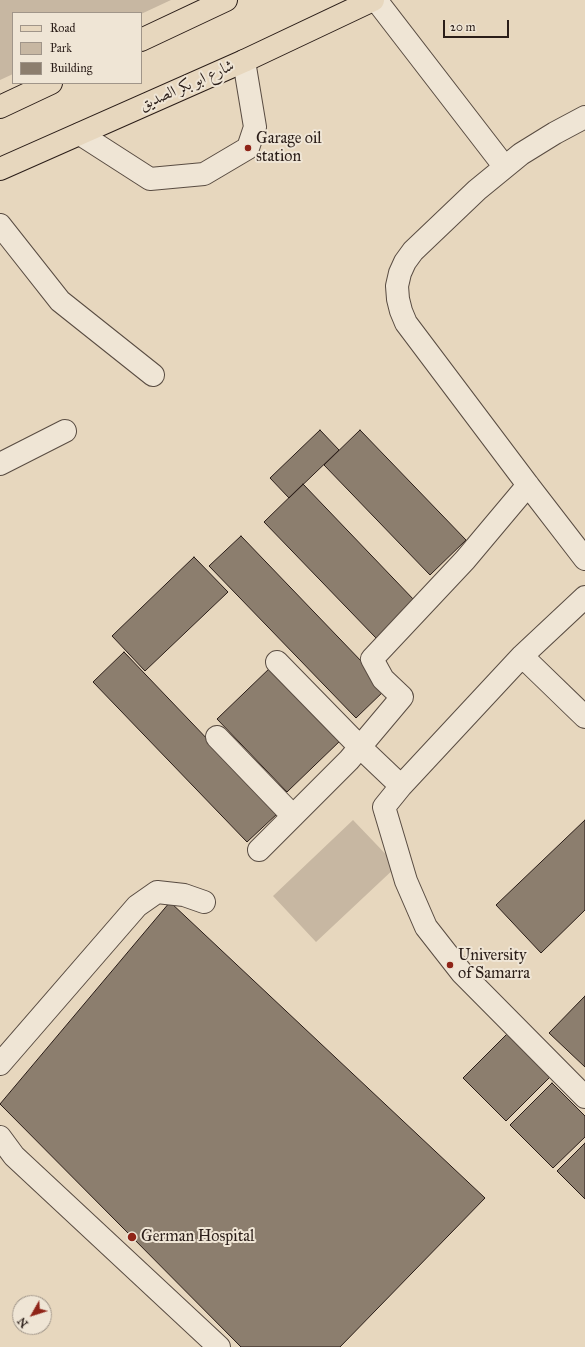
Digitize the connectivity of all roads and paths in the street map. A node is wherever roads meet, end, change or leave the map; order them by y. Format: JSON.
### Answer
{"nodes":[{"id":1,"x":226,"y":0,"type":"edge"},
{"id":2,"x":375,"y":0,"type":"edge"},
{"id":3,"x":142,"y":40,"type":"edge"},
{"id":4,"x":244,"y":61,"type":"junction"},
{"id":5,"x":49,"y":84,"type":"edge"},
{"id":6,"x":0,"y":107,"type":"edge"},
{"id":7,"x":585,"y":117,"type":"edge"},
{"id":8,"x":80,"y":134,"type":"junction"},
{"id":9,"x":504,"y":166,"type":"junction"},
{"id":10,"x":0,"y":169,"type":"edge"},
{"id":11,"x":0,"y":225,"type":"edge"},
{"id":12,"x":153,"y":375,"type":"dead end"},
{"id":13,"x":65,"y":431,"type":"dead end"},
{"id":14,"x":0,"y":464,"type":"edge"},
{"id":15,"x":528,"y":485,"type":"junction"},
{"id":16,"x":585,"y":559,"type":"edge"},
{"id":17,"x":585,"y":597,"type":"edge"},
{"id":18,"x":522,"y":656,"type":"junction"},
{"id":19,"x":277,"y":662,"type":"dead end"},
{"id":20,"x":585,"y":717,"type":"edge"},
{"id":21,"x":217,"y":737,"type":"dead end"},
{"id":22,"x":360,"y":747,"type":"junction"},
{"id":23,"x":401,"y":786,"type":"junction"},
{"id":24,"x":293,"y":816,"type":"junction"},
{"id":25,"x":259,"y":850,"type":"dead end"},
{"id":26,"x":204,"y":902,"type":"dead end"},
{"id":27,"x":0,"y":1064,"type":"edge"},
{"id":28,"x":585,"y":1097,"type":"edge"},
{"id":29,"x":0,"y":1138,"type":"edge"},
{"id":30,"x":219,"y":1347,"type":"edge"}],
"edges":[{"from":1,"to":3,"type":"main road"},
{"from":2,"to":4,"type":"main road","name":"شارع ابو بكر الصديق"},
{"from":2,"to":9,"type":"street"},
{"from":4,"to":8,"type":"main road","name":"شارع ابو بكر الصديق"},
{"from":4,"to":8,"type":"street"},
{"from":5,"to":6,"type":"main road"},
{"from":7,"to":9,"type":"street"},
{"from":8,"to":10,"type":"main road","name":"شارع ابو بكر الصديق"},
{"from":9,"to":15,"type":"street"},
{"from":11,"to":12,"type":"street"},
{"from":13,"to":14,"type":"street"},
{"from":15,"to":16,"type":"street"},
{"from":15,"to":22,"type":"street"},
{"from":17,"to":18,"type":"street"},
{"from":18,"to":20,"type":"street"},
{"from":18,"to":23,"type":"street"},
{"from":19,"to":22,"type":"street"},
{"from":21,"to":24,"type":"street"},
{"from":22,"to":23,"type":"street"},
{"from":22,"to":24,"type":"street"},
{"from":23,"to":28,"type":"street"},
{"from":24,"to":25,"type":"street"},
{"from":26,"to":27,"type":"street"},
{"from":29,"to":30,"type":"street"}]}
